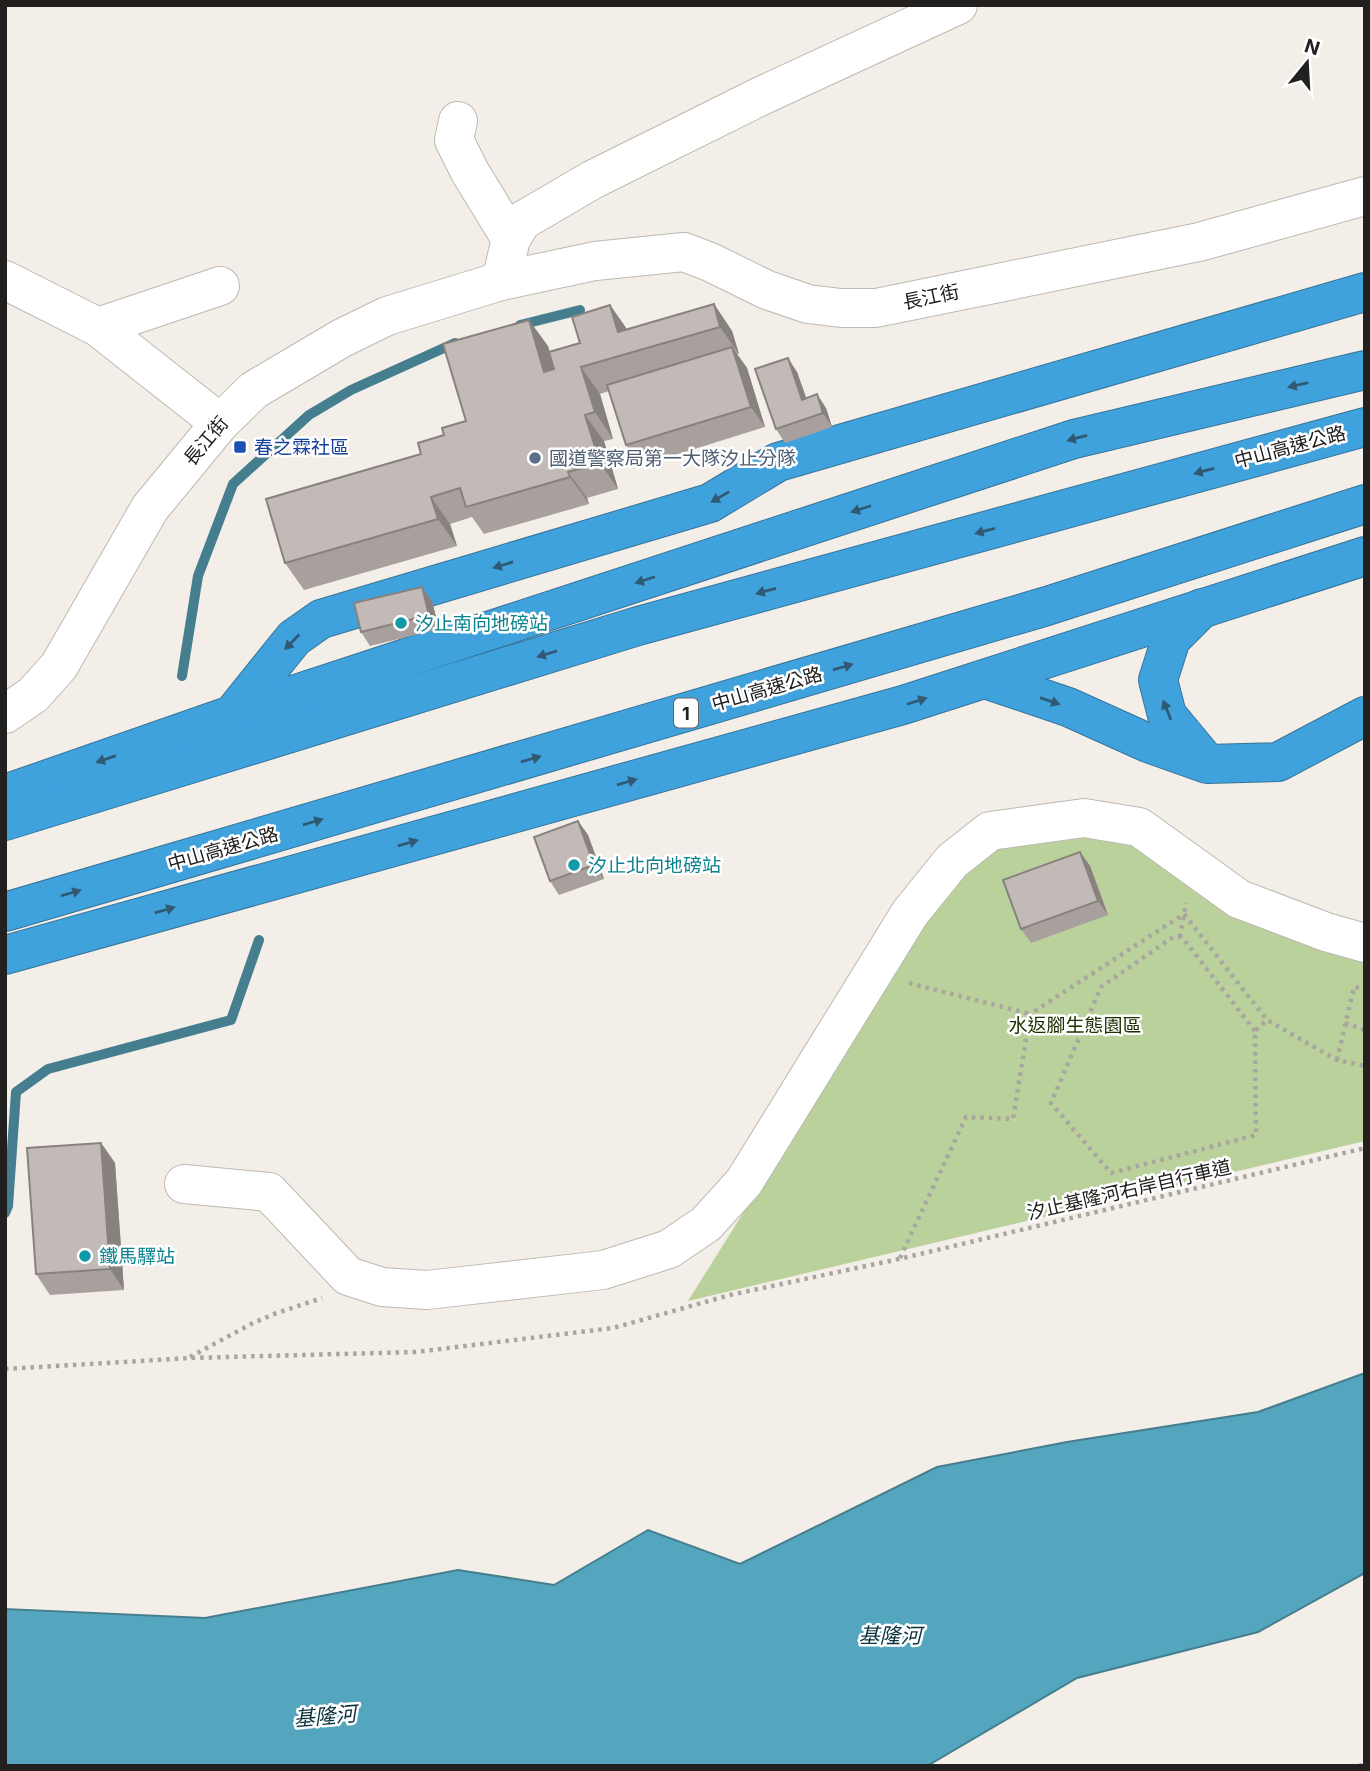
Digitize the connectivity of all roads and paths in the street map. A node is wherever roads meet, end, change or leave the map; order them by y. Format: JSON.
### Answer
{"nodes":[{"id":1,"x":958,"y":5,"type":"edge"},
{"id":2,"x":458,"y":121,"type":"dead end"},
{"id":3,"x":1365,"y":196,"type":"edge"},
{"id":4,"x":511,"y":239,"type":"junction"},
{"id":5,"x":5,"y":280,"type":"edge"},
{"id":6,"x":501,"y":281,"type":"junction"},
{"id":7,"x":220,"y":286,"type":"dead end"},
{"id":8,"x":1365,"y":292,"type":"edge"},
{"id":9,"x":98,"y":327,"type":"junction"},
{"id":10,"x":1365,"y":370,"type":"edge"},
{"id":11,"x":220,"y":422,"type":"junction"},
{"id":12,"x":1365,"y":427,"type":"edge"},
{"id":13,"x":1365,"y":504,"type":"edge"},
{"id":14,"x":1365,"y":556,"type":"edge"},
{"id":15,"x":1202,"y":608,"type":"junction"},
{"id":16,"x":985,"y":679,"type":"junction"},
{"id":17,"x":5,"y":715,"type":"edge"},
{"id":18,"x":232,"y":715,"type":"junction"},
{"id":19,"x":1365,"y":716,"type":"edge"},
{"id":20,"x":1207,"y":764,"type":"junction"},
{"id":21,"x":5,"y":794,"type":"edge"},
{"id":22,"x":5,"y":821,"type":"edge"},
{"id":23,"x":5,"y":912,"type":"edge"},
{"id":24,"x":1365,"y":943,"type":"edge"},
{"id":25,"x":5,"y":955,"type":"edge"},
{"id":26,"x":872,"y":973,"type":"junction"},
{"id":27,"x":1365,"y":989,"type":"edge"},
{"id":28,"x":1030,"y":1014,"type":"junction"},
{"id":29,"x":1267,"y":1020,"type":"junction"},
{"id":30,"x":1345,"y":1023,"type":"junction"},
{"id":31,"x":1365,"y":1030,"type":"edge"},
{"id":32,"x":1255,"y":1031,"type":"junction"},
{"id":33,"x":1337,"y":1060,"type":"junction"},
{"id":34,"x":1365,"y":1066,"type":"edge"},
{"id":35,"x":1365,"y":1148,"type":"edge"},
{"id":36,"x":184,"y":1184,"type":"dead end"},
{"id":37,"x":899,"y":1259,"type":"junction"},
{"id":38,"x":357,"y":1278,"type":"junction"},
{"id":39,"x":189,"y":1358,"type":"junction"},
{"id":40,"x":5,"y":1369,"type":"edge"},
{"id":41,"x":1365,"y":1764,"type":"edge"},
{"id":42,"x":1359,"y":1766,"type":"edge"}],
"edges":[{"from":1,"to":4,"type":"lane"},
{"from":2,"to":4,"type":"lane"},
{"from":3,"to":6,"type":"lane","name":"長江街"},
{"from":4,"to":6,"type":"lane"},
{"from":5,"to":9,"type":"lane"},
{"from":6,"to":11,"type":"lane","name":"長江街"},
{"from":7,"to":9,"type":"lane"},
{"from":8,"to":18,"type":"highway","one_way":true},
{"from":9,"to":11,"type":"lane"},
{"from":10,"to":18,"type":"highway","one_way":true},
{"from":11,"to":17,"type":"lane","name":"長江街"},
{"from":12,"to":22,"type":"highway","name":"中山高速公路","one_way":true},
{"from":23,"to":13,"type":"highway","name":"中山高速公路","number":"1","one_way":true},
{"from":14,"to":15,"type":"highway"},
{"from":15,"to":16,"type":"highway"},
{"from":20,"to":15,"type":"highway","one_way":true},
{"from":16,"to":20,"type":"highway","one_way":true},
{"from":25,"to":16,"type":"highway","one_way":true},
{"from":18,"to":21,"type":"highway","one_way":true},
{"from":19,"to":20,"type":"highway"},
{"from":24,"to":26,"type":"lane"},
{"from":26,"to":28,"type":"path"},
{"from":26,"to":38,"type":"lane"},
{"from":27,"to":30,"type":"path"},
{"from":28,"to":29,"type":"path"},
{"from":28,"to":37,"type":"path"},
{"from":29,"to":32,"type":"path"},
{"from":29,"to":33,"type":"path"},
{"from":30,"to":31,"type":"path"},
{"from":30,"to":33,"type":"path"},
{"from":32,"to":32,"type":"path"},
{"from":33,"to":34,"type":"path"},
{"from":35,"to":37,"type":"path","name":"汐止基隆河右岸自行車道"},
{"from":36,"to":38,"type":"lane"},
{"from":37,"to":39,"type":"path","name":"汐止基隆河右岸自行車道"},
{"from":38,"to":39,"type":"path"},
{"from":39,"to":40,"type":"path","name":"汐止基隆河右岸自行車道"},
{"from":41,"to":42,"type":"path"}]}
